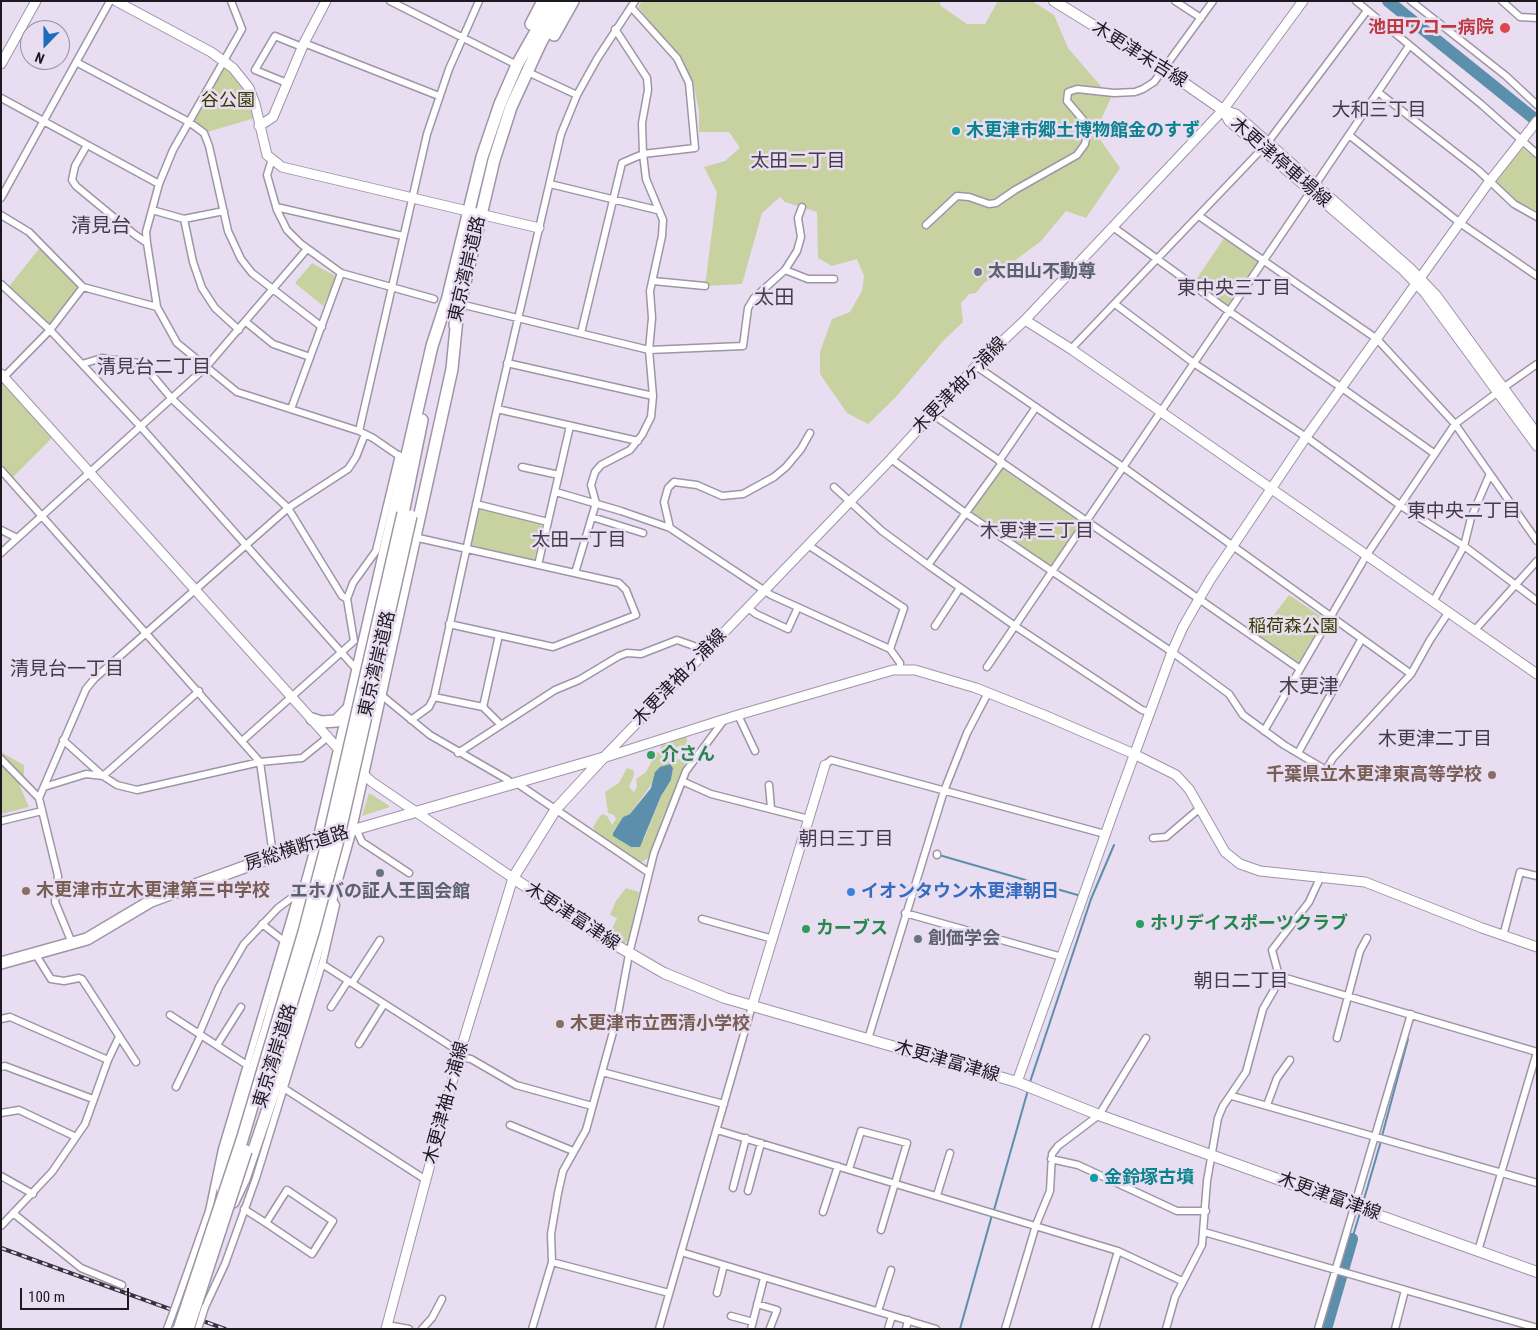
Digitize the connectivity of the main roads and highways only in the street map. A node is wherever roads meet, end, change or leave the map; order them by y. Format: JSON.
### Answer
{"nodes":[{"id":1,"x":544,"y":1,"type":"edge"},
{"id":2,"x":553,"y":1,"type":"edge"},
{"id":3,"x":564,"y":1,"type":"edge"},
{"id":4,"x":573,"y":1,"type":"edge"},
{"id":5,"x":1054,"y":1,"type":"edge"},
{"id":6,"x":536,"y":41,"type":"junction"},
{"id":7,"x":517,"y":65,"type":"junction"},
{"id":8,"x":511,"y":107,"type":"junction"},
{"id":9,"x":1223,"y":110,"type":"road end"},
{"id":10,"x":446,"y":303,"type":"junction"},
{"id":11,"x":457,"y":318,"type":"junction"},
{"id":12,"x":407,"y":514,"type":"junction"},
{"id":13,"x":350,"y":706,"type":"junction"},
{"id":14,"x":312,"y":719,"type":"road end"},
{"id":15,"x":603,"y":758,"type":"joint"},
{"id":16,"x":353,"y":830,"type":"junction"},
{"id":17,"x":319,"y":839,"type":"junction"},
{"id":18,"x":1,"y":963,"type":"edge"},
{"id":19,"x":223,"y":1196,"type":"junction"},
{"id":20,"x":226,"y":1215,"type":"junction"},
{"id":21,"x":1537,"y":1272,"type":"edge"},
{"id":22,"x":179,"y":1329,"type":"edge"},
{"id":23,"x":188,"y":1329,"type":"edge"}],
"edges":[{"from":1,"to":7,"type":"highway"},
{"from":2,"to":6,"type":"highway","name":"東京湾岸道路"},
{"from":3,"to":6,"type":"highway","name":"東京湾岸道路"},
{"from":4,"to":8,"type":"highway"},
{"from":5,"to":9,"type":"main road","name":"木更津末吉線"},
{"from":6,"to":7,"type":"highway","name":"東京湾岸道路"},
{"from":6,"to":8,"type":"highway","name":"東京湾岸道路"},
{"from":7,"to":10,"type":"highway","name":"東京湾岸道路"},
{"from":8,"to":11,"type":"highway","name":"東京湾岸道路"},
{"from":10,"to":12,"type":"highway","name":"東京湾岸道路"},
{"from":10,"to":13,"type":"highway"},
{"from":11,"to":12,"type":"highway","name":"東京湾岸道路"},
{"from":11,"to":16,"type":"highway"},
{"from":12,"to":19,"type":"highway","name":"東京湾岸道路","bridge":true},
{"from":12,"to":20,"type":"highway","name":"東京湾岸道路","bridge":true},
{"from":13,"to":14,"type":"highway"},
{"from":13,"to":17,"type":"highway"},
{"from":15,"to":16,"type":"main road","name":"房総横断道路"},
{"from":15,"to":21,"type":"main road","name":"木更津富津線"},
{"from":16,"to":17,"type":"highway","name":"房総横断道路"},
{"from":16,"to":20,"type":"highway"},
{"from":17,"to":18,"type":"highway","name":"房総横断道路"},
{"from":17,"to":19,"type":"highway"},
{"from":19,"to":22,"type":"highway","name":"東京湾岸道路","bridge":true},
{"from":20,"to":23,"type":"highway","name":"東京湾岸道路","bridge":true}]}
